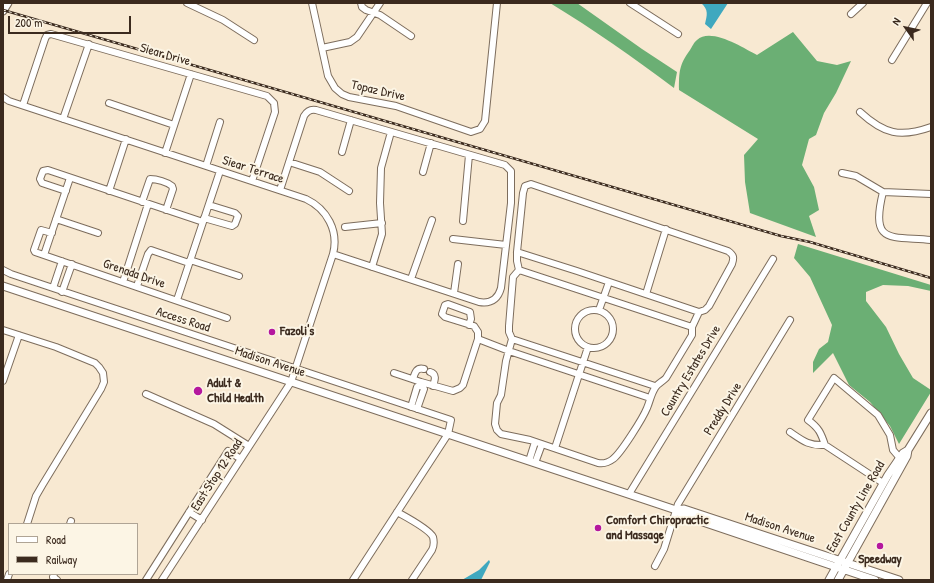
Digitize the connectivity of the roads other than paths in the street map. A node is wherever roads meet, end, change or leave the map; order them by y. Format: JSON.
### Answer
{"nodes":[{"id":1,"x":8,"y":3,"type":"edge"},
{"id":2,"x":187,"y":3,"type":"edge"},
{"id":3,"x":312,"y":3,"type":"edge"},
{"id":4,"x":361,"y":3,"type":"edge"},
{"id":5,"x":380,"y":3,"type":"edge"},
{"id":6,"x":497,"y":3,"type":"edge"},
{"id":7,"x":630,"y":3,"type":"edge"},
{"id":8,"x":863,"y":3,"type":"edge"},
{"id":9,"x":927,"y":3,"type":"edge"},
{"id":10,"x":3,"y":11,"type":"edge"},
{"id":11,"x":373,"y":13,"type":"junction"},
{"id":12,"x":852,"y":14,"type":"dead end"},
{"id":13,"x":678,"y":34,"type":"dead end"},
{"id":14,"x":411,"y":36,"type":"dead end"},
{"id":15,"x":254,"y":40,"type":"dead end"},
{"id":16,"x":89,"y":44,"type":"junction"},
{"id":17,"x":322,"y":48,"type":"junction"},
{"id":18,"x":892,"y":60,"type":"dead end"},
{"id":19,"x":191,"y":74,"type":"junction"},
{"id":20,"x":3,"y":97,"type":"edge"},
{"id":21,"x":109,"y":103,"type":"dead end"},
{"id":22,"x":23,"y":105,"type":"junction"},
{"id":23,"x":860,"y":112,"type":"dead end"},
{"id":24,"x":63,"y":119,"type":"junction"},
{"id":25,"x":351,"y":120,"type":"junction"},
{"id":26,"x":220,"y":122,"type":"dead end"},
{"id":27,"x":174,"y":125,"type":"junction"},
{"id":28,"x":931,"y":127,"type":"edge"},
{"id":29,"x":391,"y":132,"type":"junction"},
{"id":30,"x":126,"y":139,"type":"junction"},
{"id":31,"x":431,"y":143,"type":"junction"},
{"id":32,"x":342,"y":152,"type":"dead end"},
{"id":33,"x":165,"y":153,"type":"junction"},
{"id":34,"x":469,"y":155,"type":"junction"},
{"id":35,"x":289,"y":162,"type":"junction"},
{"id":36,"x":206,"y":166,"type":"junction"},
{"id":37,"x":220,"y":171,"type":"junction"},
{"id":38,"x":423,"y":172,"type":"dead end"},
{"id":39,"x":842,"y":173,"type":"dead end"},
{"id":40,"x":70,"y":178,"type":"junction"},
{"id":41,"x":252,"y":181,"type":"junction"},
{"id":42,"x":280,"y":190,"type":"junction"},
{"id":43,"x":109,"y":191,"type":"junction"},
{"id":44,"x":349,"y":191,"type":"dead end"},
{"id":45,"x":66,"y":192,"type":"junction"},
{"id":46,"x":883,"y":192,"type":"junction"},
{"id":47,"x":931,"y":194,"type":"edge"},
{"id":48,"x":145,"y":203,"type":"junction"},
{"id":49,"x":209,"y":205,"type":"junction"},
{"id":50,"x":166,"y":210,"type":"junction"},
{"id":51,"x":56,"y":219,"type":"junction"},
{"id":52,"x":204,"y":220,"type":"junction"},
{"id":53,"x":432,"y":220,"type":"dead end"},
{"id":54,"x":463,"y":221,"type":"dead end"},
{"id":55,"x":382,"y":223,"type":"junction"},
{"id":56,"x":345,"y":227,"type":"dead end"},
{"id":57,"x":666,"y":229,"type":"junction"},
{"id":58,"x":52,"y":233,"type":"junction"},
{"id":59,"x":98,"y":233,"type":"dead end"},
{"id":60,"x":453,"y":239,"type":"dead end"},
{"id":61,"x":931,"y":240,"type":"edge"},
{"id":62,"x":506,"y":245,"type":"junction"},
{"id":63,"x":517,"y":252,"type":"junction"},
{"id":64,"x":334,"y":254,"type":"junction"},
{"id":65,"x":44,"y":255,"type":"junction"},
{"id":66,"x":773,"y":259,"type":"dead end"},
{"id":67,"x":62,"y":261,"type":"junction"},
{"id":68,"x":190,"y":262,"type":"junction"},
{"id":69,"x":72,"y":264,"type":"junction"},
{"id":70,"x":458,"y":264,"type":"dead end"},
{"id":71,"x":372,"y":266,"type":"junction"},
{"id":72,"x":3,"y":270,"type":"edge"},
{"id":73,"x":519,"y":270,"type":"junction"},
{"id":74,"x":239,"y":276,"type":"dead end"},
{"id":75,"x":412,"y":279,"type":"junction"},
{"id":76,"x":123,"y":282,"type":"junction"},
{"id":77,"x":609,"y":282,"type":"junction"},
{"id":78,"x":3,"y":286,"type":"edge"},
{"id":79,"x":137,"y":286,"type":"junction"},
{"id":80,"x":53,"y":288,"type":"junction"},
{"id":81,"x":62,"y":292,"type":"junction"},
{"id":82,"x":454,"y":293,"type":"junction"},
{"id":83,"x":646,"y":294,"type":"junction"},
{"id":84,"x":604,"y":298,"type":"junction"},
{"id":85,"x":177,"y":300,"type":"junction"},
{"id":86,"x":599,"y":310,"type":"junction"},
{"id":87,"x":700,"y":312,"type":"junction"},
{"id":88,"x":227,"y":318,"type":"dead end"},
{"id":89,"x":790,"y":320,"type":"dead end"},
{"id":90,"x":469,"y":325,"type":"junction"},
{"id":91,"x":692,"y":327,"type":"junction"},
{"id":92,"x":3,"y":330,"type":"edge"},
{"id":93,"x":19,"y":335,"type":"junction"},
{"id":94,"x":478,"y":339,"type":"junction"},
{"id":95,"x":512,"y":339,"type":"junction"},
{"id":96,"x":588,"y":347,"type":"junction"},
{"id":97,"x":509,"y":351,"type":"junction"},
{"id":98,"x":583,"y":362,"type":"junction"},
{"id":99,"x":296,"y":369,"type":"junction"},
{"id":100,"x":394,"y":373,"type":"dead end"},
{"id":101,"x":578,"y":374,"type":"junction"},
{"id":102,"x":413,"y":379,"type":"junction"},
{"id":103,"x":3,"y":381,"type":"edge"},
{"id":104,"x":291,"y":382,"type":"junction"},
{"id":105,"x":421,"y":384,"type":"junction"},
{"id":106,"x":433,"y":386,"type":"junction"},
{"id":107,"x":656,"y":386,"type":"junction"},
{"id":108,"x":146,"y":394,"type":"dead end"},
{"id":109,"x":650,"y":398,"type":"junction"},
{"id":110,"x":414,"y":408,"type":"junction"},
{"id":111,"x":931,"y":413,"type":"edge"},
{"id":112,"x":790,"y":432,"type":"dead end"},
{"id":113,"x":448,"y":434,"type":"junction"},
{"id":114,"x":535,"y":442,"type":"junction"},
{"id":115,"x":542,"y":444,"type":"junction"},
{"id":116,"x":826,"y":445,"type":"junction"},
{"id":117,"x":249,"y":446,"type":"junction"},
{"id":118,"x":554,"y":448,"type":"junction"},
{"id":119,"x":908,"y":450,"type":"junction"},
{"id":120,"x":900,"y":457,"type":"junction"},
{"id":121,"x":241,"y":458,"type":"junction"},
{"id":122,"x":532,"y":462,"type":"junction"},
{"id":123,"x":883,"y":483,"type":"junction"},
{"id":124,"x":629,"y":494,"type":"junction"},
{"id":125,"x":676,"y":510,"type":"junction"},
{"id":126,"x":189,"y":512,"type":"junction"},
{"id":127,"x":397,"y":512,"type":"junction"},
{"id":128,"x":202,"y":520,"type":"junction"},
{"id":129,"x":27,"y":523,"type":"edge"},
{"id":130,"x":842,"y":565,"type":"junction"},
{"id":131,"x":654,"y":566,"type":"dead end"},
{"id":132,"x":146,"y":580,"type":"edge"},
{"id":133,"x":162,"y":580,"type":"edge"},
{"id":134,"x":353,"y":580,"type":"edge"},
{"id":135,"x":412,"y":580,"type":"edge"},
{"id":136,"x":829,"y":580,"type":"edge"},
{"id":137,"x":838,"y":580,"type":"edge"},
{"id":138,"x":875,"y":580,"type":"edge"},
{"id":139,"x":899,"y":580,"type":"edge"}],
"edges":[{"from":1,"to":10,"type":"main road"},
{"from":2,"to":15,"type":"street"},
{"from":3,"to":17,"type":"street","name":"Topaz Drive"},
{"from":4,"to":11,"type":"street"},
{"from":5,"to":11,"type":"street"},
{"from":6,"to":17,"type":"street","name":"Topaz Drive"},
{"from":7,"to":13,"type":"street"},
{"from":8,"to":12,"type":"street"},
{"from":9,"to":18,"type":"street"},
{"from":11,"to":14,"type":"street"},
{"from":11,"to":17,"type":"street"},
{"from":16,"to":19,"type":"street","name":"Siear Drive"},
{"from":16,"to":22,"type":"street","name":"Siear Drive"},
{"from":16,"to":24,"type":"street"},
{"from":19,"to":27,"type":"street"},
{"from":19,"to":41,"type":"street","name":"Siear Drive"},
{"from":20,"to":22,"type":"street","name":"Siear Terrace"},
{"from":21,"to":27,"type":"street"},
{"from":22,"to":24,"type":"street","name":"Siear Terrace"},
{"from":23,"to":28,"type":"street"},
{"from":24,"to":30,"type":"street","name":"Siear Terrace"},
{"from":25,"to":29,"type":"street"},
{"from":25,"to":32,"type":"street"},
{"from":25,"to":35,"type":"street"},
{"from":26,"to":36,"type":"street"},
{"from":27,"to":33,"type":"street"},
{"from":29,"to":31,"type":"street"},
{"from":29,"to":55,"type":"street"},
{"from":30,"to":33,"type":"street","name":"Siear Terrace"},
{"from":30,"to":43,"type":"street"},
{"from":31,"to":34,"type":"street"},
{"from":31,"to":38,"type":"street"},
{"from":33,"to":36,"type":"street","name":"Siear Terrace"},
{"from":34,"to":54,"type":"street"},
{"from":34,"to":62,"type":"street"},
{"from":35,"to":42,"type":"street"},
{"from":35,"to":44,"type":"street"},
{"from":36,"to":37,"type":"street","name":"Siear Terrace"},
{"from":37,"to":41,"type":"street","name":"Siear Terrace"},
{"from":37,"to":49,"type":"street"},
{"from":39,"to":46,"type":"street"},
{"from":40,"to":43,"type":"street"},
{"from":40,"to":45,"type":"street"},
{"from":40,"to":45,"type":"street"},
{"from":41,"to":42,"type":"street","name":"Siear Terrace"},
{"from":42,"to":64,"type":"street","name":"Siear Terrace"},
{"from":43,"to":48,"type":"street"},
{"from":45,"to":51,"type":"street"},
{"from":46,"to":47,"type":"street"},
{"from":46,"to":61,"type":"street"},
{"from":48,"to":50,"type":"street"},
{"from":48,"to":50,"type":"street"},
{"from":48,"to":76,"type":"street"},
{"from":49,"to":52,"type":"street"},
{"from":49,"to":52,"type":"street"},
{"from":50,"to":52,"type":"street"},
{"from":51,"to":58,"type":"street"},
{"from":51,"to":59,"type":"street"},
{"from":52,"to":68,"type":"street"},
{"from":53,"to":75,"type":"street"},
{"from":55,"to":56,"type":"street"},
{"from":55,"to":71,"type":"street"},
{"from":57,"to":63,"type":"street"},
{"from":57,"to":83,"type":"street"},
{"from":57,"to":87,"type":"street"},
{"from":58,"to":65,"type":"street"},
{"from":58,"to":65,"type":"street","name":"Grenada Drive"},
{"from":60,"to":62,"type":"street"},
{"from":62,"to":82,"type":"street"},
{"from":63,"to":73,"type":"street"},
{"from":63,"to":77,"type":"street"},
{"from":64,"to":71,"type":"street"},
{"from":64,"to":99,"type":"street","name":"Siear Terrace"},
{"from":65,"to":67,"type":"street","name":"Grenada Drive"},
{"from":66,"to":124,"type":"street","name":"Country Estates Drive"},
{"from":67,"to":69,"type":"street","name":"Grenada Drive"},
{"from":67,"to":80,"type":"street"},
{"from":68,"to":74,"type":"street"},
{"from":68,"to":79,"type":"street"},
{"from":68,"to":85,"type":"street"},
{"from":69,"to":76,"type":"street","name":"Grenada Drive"},
{"from":69,"to":81,"type":"street"},
{"from":70,"to":82,"type":"street"},
{"from":71,"to":75,"type":"street"},
{"from":72,"to":80,"type":"street","name":"Access Road"},
{"from":73,"to":84,"type":"street"},
{"from":73,"to":95,"type":"street"},
{"from":75,"to":82,"type":"street"},
{"from":76,"to":79,"type":"street","name":"Grenada Drive"},
{"from":77,"to":83,"type":"street"},
{"from":77,"to":84,"type":"street"},
{"from":78,"to":104,"type":"main road","name":"Madison Avenue"},
{"from":79,"to":85,"type":"street","name":"Grenada Drive"},
{"from":80,"to":81,"type":"street","name":"Access Road"},
{"from":81,"to":99,"type":"street","name":"Access Road"},
{"from":83,"to":87,"type":"street"},
{"from":84,"to":86,"type":"street"},
{"from":84,"to":91,"type":"street"},
{"from":85,"to":88,"type":"street","name":"Grenada Drive"},
{"from":86,"to":96,"type":"street"},
{"from":86,"to":96,"type":"street"},
{"from":87,"to":91,"type":"street"},
{"from":89,"to":125,"type":"street","name":"Preddy Drive"},
{"from":90,"to":90,"type":"street"},
{"from":90,"to":94,"type":"street"},
{"from":91,"to":107,"type":"street"},
{"from":92,"to":93,"type":"street"},
{"from":93,"to":103,"type":"street"},
{"from":93,"to":129,"type":"street"},
{"from":94,"to":97,"type":"street"},
{"from":94,"to":106,"type":"street"},
{"from":95,"to":97,"type":"street"},
{"from":95,"to":98,"type":"street"},
{"from":96,"to":98,"type":"street"},
{"from":97,"to":101,"type":"street"},
{"from":97,"to":114,"type":"street"},
{"from":98,"to":101,"type":"street"},
{"from":98,"to":107,"type":"street"},
{"from":99,"to":104,"type":"street","name":"Siear Terrace"},
{"from":99,"to":110,"type":"street","name":"Access Road"},
{"from":100,"to":102,"type":"street"},
{"from":101,"to":109,"type":"street"},
{"from":101,"to":118,"type":"street"},
{"from":102,"to":105,"type":"street"},
{"from":102,"to":106,"type":"street"},
{"from":104,"to":113,"type":"main road","name":"Madison Avenue"},
{"from":104,"to":117,"type":"street","name":"East Stop 12 Road"},
{"from":105,"to":106,"type":"street"},
{"from":105,"to":110,"type":"street"},
{"from":107,"to":109,"type":"street"},
{"from":108,"to":117,"type":"street"},
{"from":109,"to":118,"type":"street"},
{"from":110,"to":113,"type":"street","name":"Access Road"},
{"from":111,"to":119,"type":"main road","name":"East County Line Road"},
{"from":112,"to":116,"type":"street"},
{"from":113,"to":122,"type":"main road","name":"Madison Avenue"},
{"from":113,"to":127,"type":"street"},
{"from":114,"to":115,"type":"street"},
{"from":114,"to":122,"type":"street"},
{"from":115,"to":118,"type":"street"},
{"from":115,"to":122,"type":"street"},
{"from":116,"to":120,"type":"street"},
{"from":116,"to":123,"type":"street"},
{"from":117,"to":121,"type":"street","name":"East Stop 12 Road"},
{"from":119,"to":120,"type":"main road","name":"East County Line Road"},
{"from":119,"to":130,"type":"main road","name":"East County Line Road"},
{"from":120,"to":123,"type":"main road","name":"East County Line Road"},
{"from":121,"to":126,"type":"street"},
{"from":121,"to":128,"type":"street","name":"East Stop 12 Road"},
{"from":122,"to":124,"type":"main road","name":"Madison Avenue"},
{"from":123,"to":130,"type":"main road","name":"East County Line Road"},
{"from":124,"to":125,"type":"main road","name":"Madison Avenue"},
{"from":125,"to":130,"type":"main road","name":"Madison Avenue"},
{"from":125,"to":131,"type":"street","name":"Preddy Drive"},
{"from":126,"to":128,"type":"street"},
{"from":126,"to":132,"type":"street"},
{"from":127,"to":134,"type":"street"},
{"from":127,"to":135,"type":"street"},
{"from":128,"to":133,"type":"street","name":"East Stop 12 Road"},
{"from":130,"to":136,"type":"main road","name":"East County Line Road"},
{"from":130,"to":137,"type":"main road","name":"East County Line Road"},
{"from":130,"to":138,"type":"main road","name":"Madison Avenue"},
{"from":130,"to":139,"type":"main road","name":"Madison Avenue"}]}
